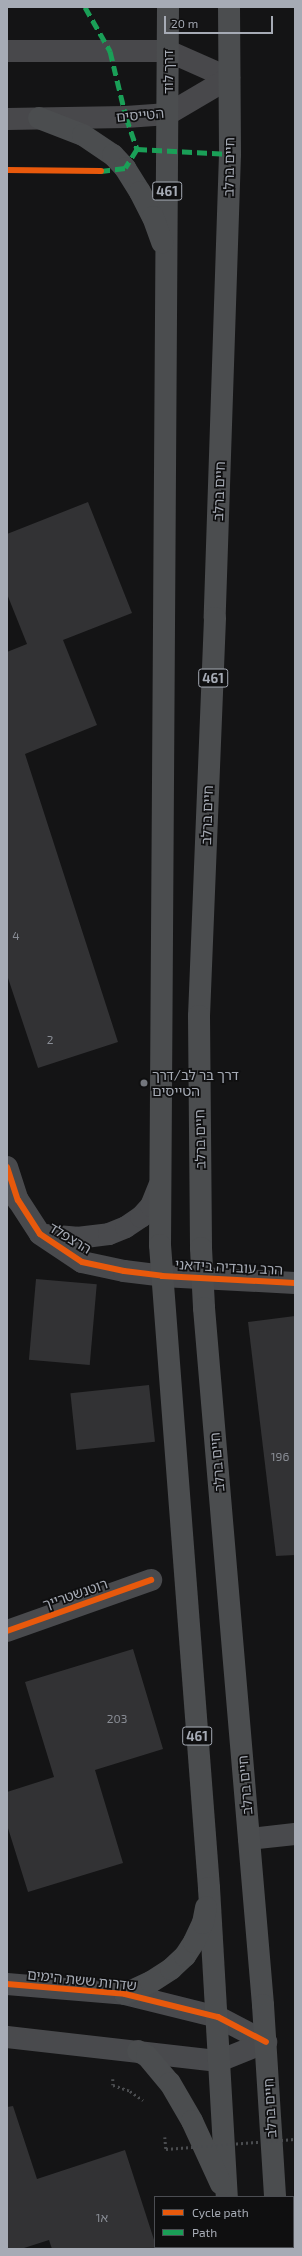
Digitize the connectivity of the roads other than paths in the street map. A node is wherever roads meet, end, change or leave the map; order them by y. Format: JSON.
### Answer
{"nodes":[{"id":1,"x":168,"y":7,"type":"edge"},
{"id":2,"x":229,"y":7,"type":"edge"},
{"id":3,"x":7,"y":51,"type":"edge"},
{"id":4,"x":168,"y":51,"type":"junction"},
{"id":5,"x":229,"y":78,"type":"junction"},
{"id":6,"x":168,"y":114,"type":"junction"},
{"id":7,"x":39,"y":118,"type":"junction"},
{"id":8,"x":7,"y":119,"type":"edge"},
{"id":9,"x":167,"y":268,"type":"junction"},
{"id":10,"x":7,"y":1167,"type":"edge"},
{"id":11,"x":159,"y":1186,"type":"junction"},
{"id":12,"x":40,"y":1234,"type":"junction"},
{"id":13,"x":162,"y":1276,"type":"junction"},
{"id":14,"x":202,"y":1277,"type":"junction"},
{"id":15,"x":295,"y":1283,"type":"edge"},
{"id":16,"x":151,"y":1580,"type":"dead end"},
{"id":17,"x":7,"y":1631,"type":"edge"},
{"id":18,"x":295,"y":1834,"type":"edge"},
{"id":19,"x":249,"y":1839,"type":"junction"},
{"id":20,"x":209,"y":1888,"type":"junction"},
{"id":21,"x":7,"y":1984,"type":"edge"},
{"id":22,"x":125,"y":1994,"type":"junction"},
{"id":23,"x":218,"y":2017,"type":"junction"},
{"id":24,"x":7,"y":2037,"type":"edge"},
{"id":25,"x":266,"y":2042,"type":"junction"},
{"id":26,"x":138,"y":2051,"type":"junction"},
{"id":27,"x":220,"y":2061,"type":"junction"},
{"id":28,"x":227,"y":2196,"type":"edge"},
{"id":29,"x":227,"y":2196,"type":"edge"},
{"id":30,"x":275,"y":2196,"type":"edge"}],
"edges":[{"from":1,"to":4,"type":"main road","name":"דרך לוד","number":"461"},
{"from":2,"to":5,"type":"main road","number":"461"},
{"from":3,"to":4,"type":"main road"},
{"from":4,"to":5,"type":"main road"},
{"from":4,"to":6,"type":"main road","name":"דרך לוד","number":"461"},
{"from":5,"to":6,"type":"main road","name":"הטייסים"},
{"from":5,"to":14,"type":"main road","name":"חיים ברלב","number":"461"},
{"from":6,"to":7,"type":"main road","name":"הטייסים"},
{"from":6,"to":9,"type":"main road","number":"461"},
{"from":7,"to":8,"type":"main road","name":"הטייסים"},
{"from":7,"to":9,"type":"main road"},
{"from":9,"to":11,"type":"main road","number":"461"},
{"from":10,"to":12,"type":"street","name":"הרצפלד"},
{"from":11,"to":12,"type":"street"},
{"from":11,"to":13,"type":"main road","number":"461"},
{"from":12,"to":13,"type":"street","name":"הרצפלד"},
{"from":13,"to":14,"type":"street","name":"הרב עובדיה בידאני"},
{"from":13,"to":20,"type":"main road","number":"461"},
{"from":14,"to":15,"type":"street","name":"הרב עובדיה בידאני"},
{"from":14,"to":19,"type":"main road","name":"חיים ברלב","number":"461"},
{"from":16,"to":17,"type":"street","name":"רוטנשטרייך"},
{"from":18,"to":19,"type":"street"},
{"from":19,"to":25,"type":"main road","name":"חיים ברלב","number":"461"},
{"from":20,"to":22,"type":"main road"},
{"from":20,"to":23,"type":"main road","number":"461"},
{"from":21,"to":22,"type":"street","name":"שדרות ששת הימים"},
{"from":22,"to":23,"type":"street","name":"שדרות ששת הימים"},
{"from":23,"to":25,"type":"street","name":"שדרות ששת הימים"},
{"from":23,"to":27,"type":"main road","number":"461"},
{"from":24,"to":26,"type":"street"},
{"from":25,"to":27,"type":"street"},
{"from":25,"to":30,"type":"main road","name":"חיים ברלב","number":"461"},
{"from":26,"to":27,"type":"street"},
{"from":26,"to":29,"type":"main road"},
{"from":27,"to":28,"type":"main road","number":"461"}]}
